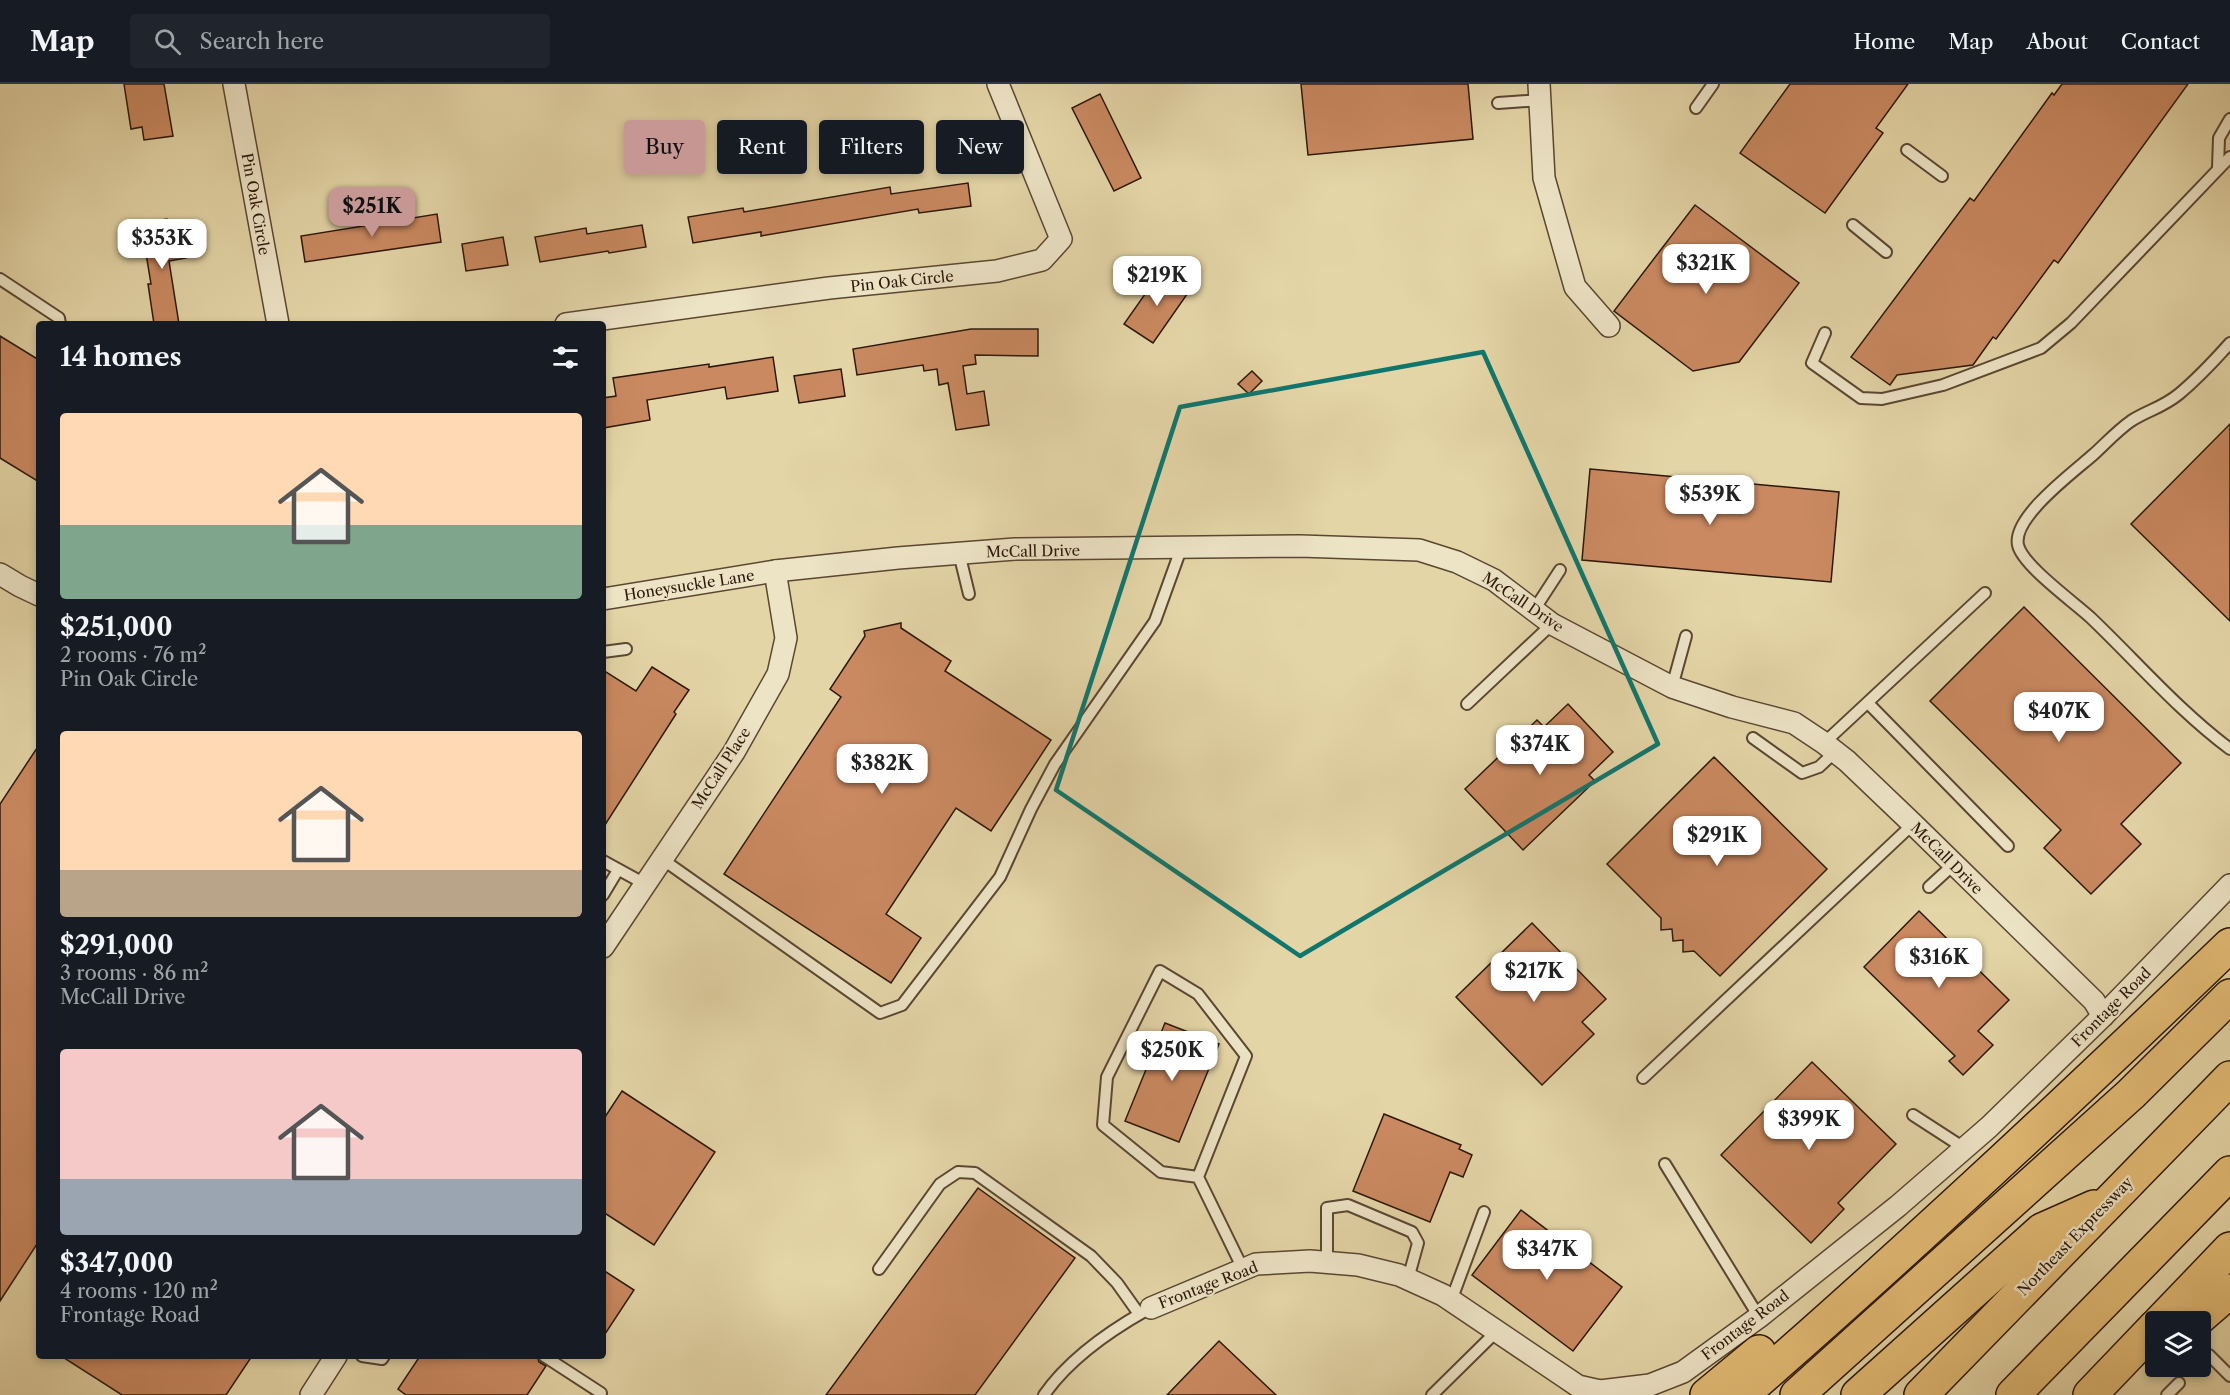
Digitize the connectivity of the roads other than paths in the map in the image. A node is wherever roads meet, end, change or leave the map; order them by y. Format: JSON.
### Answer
{"nodes":[{"id":1,"x":234,"y":84,"type":"edge"},
{"id":2,"x":998,"y":84,"type":"edge"},
{"id":3,"x":1713,"y":84,"type":"edge"},
{"id":4,"x":1540,"y":92,"type":"edge"},
{"id":5,"x":1498,"y":103,"type":"dead end"},
{"id":6,"x":1696,"y":108,"type":"dead end"},
{"id":7,"x":2230,"y":119,"type":"edge"},
{"id":8,"x":1907,"y":150,"type":"dead end"},
{"id":9,"x":2230,"y":157,"type":"edge"},
{"id":10,"x":2218,"y":168,"type":"junction"},
{"id":11,"x":1942,"y":176,"type":"dead end"},
{"id":12,"x":1853,"y":225,"type":"dead end"},
{"id":13,"x":1886,"y":252,"type":"dead end"},
{"id":14,"x":0,"y":279,"type":"edge"},
{"id":15,"x":60,"y":321,"type":"edge"},
{"id":16,"x":277,"y":321,"type":"edge"},
{"id":17,"x":588,"y":321,"type":"edge"},
{"id":18,"x":1609,"y":326,"type":"dead end"},
{"id":19,"x":1825,"y":333,"type":"dead end"},
{"id":20,"x":2230,"y":343,"type":"edge"},
{"id":21,"x":1180,"y":549,"type":"junction"},
{"id":22,"x":958,"y":554,"type":"junction"},
{"id":23,"x":1560,"y":570,"type":"dead end"},
{"id":24,"x":775,"y":571,"type":"junction"},
{"id":25,"x":0,"y":574,"type":"edge"},
{"id":26,"x":1985,"y":593,"type":"dead end"},
{"id":27,"x":36,"y":594,"type":"edge"},
{"id":28,"x":969,"y":594,"type":"dead end"},
{"id":29,"x":606,"y":599,"type":"edge"},
{"id":30,"x":1534,"y":610,"type":"junction"},
{"id":31,"x":1552,"y":624,"type":"junction"},
{"id":32,"x":1686,"y":636,"type":"dead end"},
{"id":33,"x":626,"y":649,"type":"dead end"},
{"id":34,"x":606,"y":652,"type":"edge"},
{"id":35,"x":1672,"y":687,"type":"junction"},
{"id":36,"x":1868,"y":703,"type":"junction"},
{"id":37,"x":1467,"y":704,"type":"dead end"},
{"id":38,"x":1753,"y":738,"type":"dead end"},
{"id":39,"x":1830,"y":747,"type":"junction"},
{"id":40,"x":2230,"y":749,"type":"edge"},
{"id":41,"x":1913,"y":824,"type":"junction"},
{"id":42,"x":2008,"y":846,"type":"dead end"},
{"id":43,"x":662,"y":859,"type":"junction"},
{"id":44,"x":606,"y":863,"type":"edge"},
{"id":45,"x":1953,"y":865,"type":"junction"},
{"id":46,"x":618,"y":870,"type":"junction"},
{"id":47,"x":645,"y":884,"type":"junction"},
{"id":48,"x":2230,"y":885,"type":"edge"},
{"id":49,"x":1929,"y":887,"type":"dead end"},
{"id":50,"x":606,"y":890,"type":"edge"},
{"id":51,"x":606,"y":942,"type":"edge"},
{"id":52,"x":2230,"y":945,"type":"edge"},
{"id":53,"x":2230,"y":996,"type":"edge"},
{"id":54,"x":2103,"y":1016,"type":"junction"},
{"id":55,"x":1643,"y":1078,"type":"dead end"},
{"id":56,"x":2230,"y":1078,"type":"edge"},
{"id":57,"x":2074,"y":1095,"type":"junction"},
{"id":58,"x":1912,"y":1115,"type":"dead end"},
{"id":59,"x":1964,"y":1148,"type":"junction"},
{"id":60,"x":1665,"y":1164,"type":"dead end"},
{"id":61,"x":2230,"y":1173,"type":"edge"},
{"id":62,"x":1198,"y":1177,"type":"junction"},
{"id":63,"x":2112,"y":1198,"type":"junction"},
{"id":64,"x":1484,"y":1212,"type":"dead end"},
{"id":65,"x":2230,"y":1249,"type":"edge"},
{"id":66,"x":1327,"y":1263,"type":"junction"},
{"id":67,"x":879,"y":1269,"type":"dead end"},
{"id":68,"x":1244,"y":1269,"type":"junction"},
{"id":69,"x":1408,"y":1279,"type":"junction"},
{"id":70,"x":2230,"y":1291,"type":"edge"},
{"id":71,"x":1451,"y":1301,"type":"junction"},
{"id":72,"x":1145,"y":1311,"type":"junction"},
{"id":73,"x":2171,"y":1311,"type":"edge"},
{"id":74,"x":2207,"y":1311,"type":"edge"},
{"id":75,"x":1759,"y":1317,"type":"junction"},
{"id":76,"x":1497,"y":1331,"type":"junction"},
{"id":77,"x":2145,"y":1338,"type":"edge"},
{"id":78,"x":2211,"y":1356,"type":"edge"},
{"id":79,"x":334,"y":1359,"type":"edge"},
{"id":80,"x":549,"y":1359,"type":"edge"},
{"id":81,"x":2145,"y":1363,"type":"edge"},
{"id":82,"x":2230,"y":1376,"type":"edge"},
{"id":83,"x":2179,"y":1383,"type":"dead end"},
{"id":84,"x":601,"y":1393,"type":"dead end"},
{"id":85,"x":311,"y":1395,"type":"edge"},
{"id":86,"x":1044,"y":1395,"type":"edge"},
{"id":87,"x":1432,"y":1395,"type":"edge"},
{"id":88,"x":1707,"y":1395,"type":"edge"},
{"id":89,"x":1742,"y":1395,"type":"edge"},
{"id":90,"x":1797,"y":1395,"type":"edge"},
{"id":91,"x":1858,"y":1395,"type":"edge"},
{"id":92,"x":1922,"y":1395,"type":"edge"},
{"id":93,"x":2013,"y":1395,"type":"edge"},
{"id":94,"x":2090,"y":1395,"type":"edge"},
{"id":95,"x":2108,"y":1395,"type":"edge"},
{"id":96,"x":2167,"y":1395,"type":"edge"}],
"edges":[{"from":1,"to":16,"type":"street","name":"Pin Oak Circle"},
{"from":2,"to":17,"type":"street","name":"Pin Oak Circle"},
{"from":3,"to":6,"type":"lane"},
{"from":4,"to":5,"type":"lane"},
{"from":4,"to":18,"type":"street"},
{"from":7,"to":10,"type":"lane"},
{"from":8,"to":11,"type":"lane"},
{"from":9,"to":10,"type":"lane"},
{"from":10,"to":19,"type":"lane"},
{"from":12,"to":13,"type":"lane"},
{"from":14,"to":15,"type":"lane"},
{"from":20,"to":40,"type":"lane"},
{"from":21,"to":22,"type":"street","name":"McCall Drive"},
{"from":21,"to":30,"type":"street","name":"McCall Drive"},
{"from":21,"to":43,"type":"lane"},
{"from":22,"to":24,"type":"street","name":"McCall Drive"},
{"from":22,"to":28,"type":"lane"},
{"from":23,"to":30,"type":"lane"},
{"from":24,"to":29,"type":"street","name":"Honeysuckle Lane"},
{"from":24,"to":43,"type":"street","name":"McCall Place"},
{"from":25,"to":27,"type":"street"},
{"from":26,"to":36,"type":"lane"},
{"from":30,"to":31,"type":"street","name":"McCall Drive"},
{"from":31,"to":35,"type":"street","name":"McCall Drive"},
{"from":31,"to":37,"type":"lane"},
{"from":32,"to":35,"type":"lane"},
{"from":33,"to":34,"type":"lane"},
{"from":35,"to":39,"type":"street","name":"McCall Drive"},
{"from":36,"to":39,"type":"lane"},
{"from":36,"to":42,"type":"lane"},
{"from":38,"to":39,"type":"lane"},
{"from":39,"to":41,"type":"street","name":"McCall Drive"},
{"from":41,"to":45,"type":"street","name":"McCall Drive"},
{"from":41,"to":55,"type":"lane"},
{"from":43,"to":47,"type":"street","name":"McCall Place"},
{"from":44,"to":46,"type":"lane"},
{"from":45,"to":49,"type":"lane"},
{"from":45,"to":54,"type":"street","name":"McCall Drive"},
{"from":46,"to":47,"type":"lane"},
{"from":46,"to":50,"type":"lane"},
{"from":47,"to":51,"type":"street","name":"McCall Place"},
{"from":48,"to":54,"type":"street","name":"Frontage Road"},
{"from":52,"to":57,"type":"highway"},
{"from":53,"to":90,"type":"highway"},
{"from":54,"to":59,"type":"street","name":"Frontage Road"},
{"from":56,"to":63,"type":"highway","name":"Northeast Expressway"},
{"from":57,"to":88,"type":"highway"},
{"from":57,"to":89,"type":"highway"},
{"from":58,"to":59,"type":"lane"},
{"from":59,"to":75,"type":"street","name":"Frontage Road"},
{"from":60,"to":75,"type":"lane"},
{"from":61,"to":93,"type":"highway"},
{"from":62,"to":62,"type":"lane"},
{"from":62,"to":68,"type":"lane"},
{"from":63,"to":91,"type":"highway"},
{"from":63,"to":92,"type":"highway","name":"Northeast Expressway"},
{"from":64,"to":71,"type":"lane"},
{"from":65,"to":73,"type":"highway"},
{"from":66,"to":68,"type":"street","name":"Frontage Road"},
{"from":66,"to":69,"type":"street","name":"Frontage Road"},
{"from":66,"to":69,"type":"lane"},
{"from":67,"to":72,"type":"lane"},
{"from":68,"to":72,"type":"street","name":"Frontage Road"},
{"from":69,"to":71,"type":"street","name":"Frontage Road"},
{"from":70,"to":74,"type":"highway"},
{"from":71,"to":76,"type":"street","name":"Frontage Road"},
{"from":72,"to":86,"type":"lane"},
{"from":75,"to":76,"type":"street","name":"Frontage Road"},
{"from":76,"to":87,"type":"lane"},
{"from":77,"to":94,"type":"highway"},
{"from":78,"to":82,"type":"lane"},
{"from":79,"to":85,"type":"street"},
{"from":80,"to":84,"type":"lane"},
{"from":81,"to":95,"type":"highway"},
{"from":83,"to":96,"type":"lane"}]}
